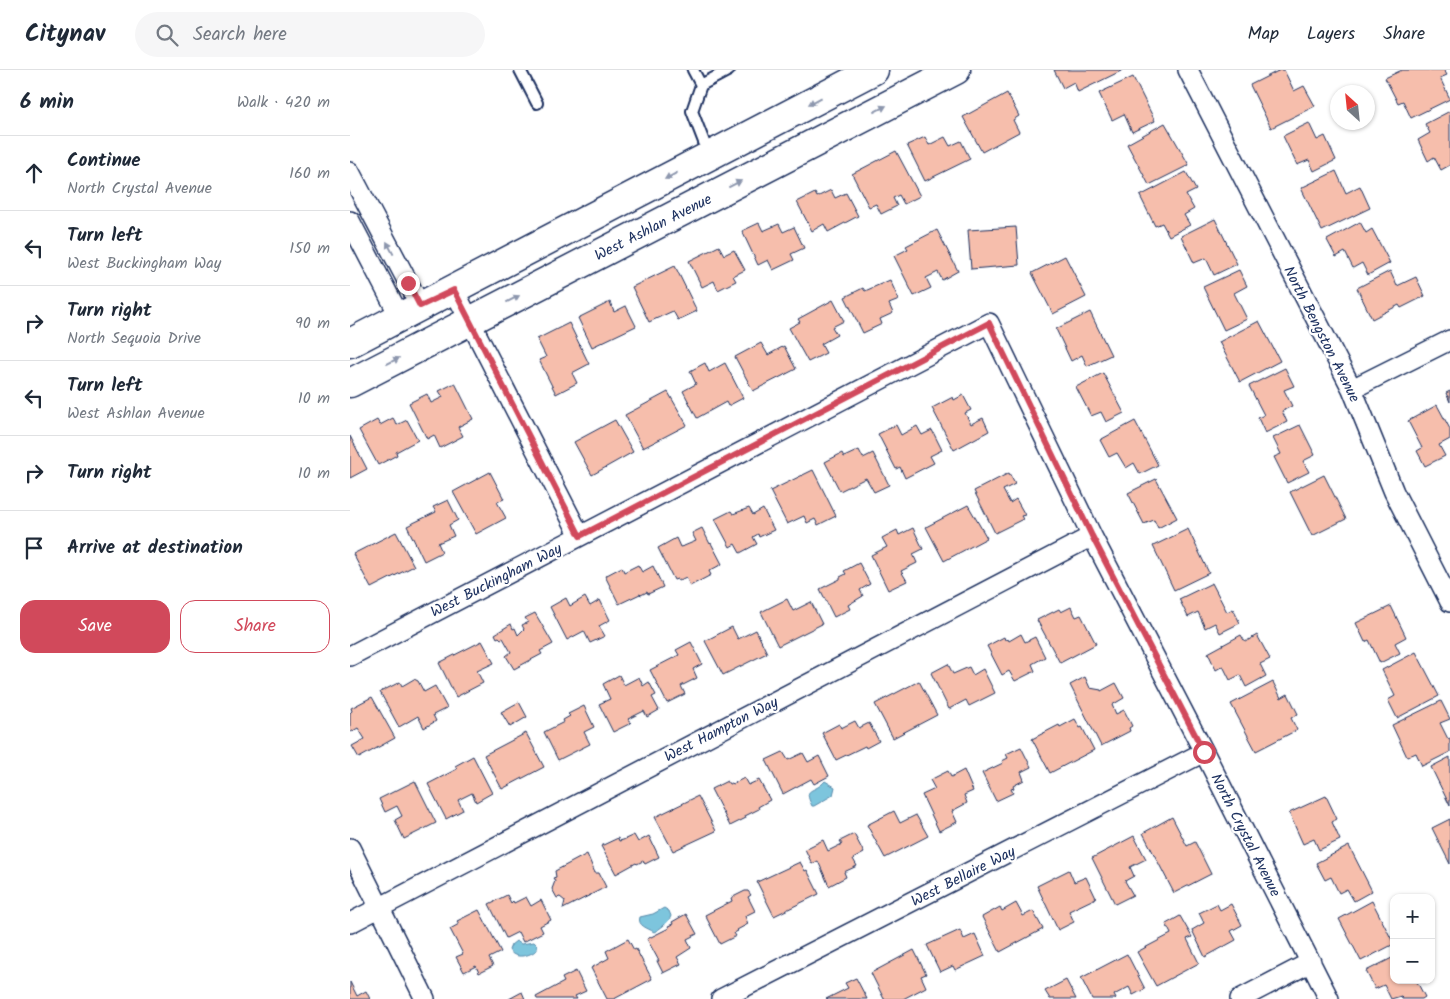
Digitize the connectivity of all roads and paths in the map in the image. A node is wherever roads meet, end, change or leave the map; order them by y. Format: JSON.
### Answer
{"nodes":[{"id":1,"x":520,"y":70,"type":"edge"},
{"id":2,"x":693,"y":70,"type":"edge"},
{"id":3,"x":729,"y":70,"type":"edge"},
{"id":4,"x":874,"y":70,"type":"edge"},
{"id":5,"x":956,"y":70,"type":"edge"},
{"id":6,"x":1188,"y":70,"type":"edge"},
{"id":7,"x":701,"y":85,"type":"junction"},
{"id":8,"x":537,"y":103,"type":"dead end"},
{"id":9,"x":709,"y":156,"type":"junction"},
{"id":10,"x":350,"y":172,"type":"edge"},
{"id":11,"x":350,"y":221,"type":"edge"},
{"id":12,"x":454,"y":290,"type":"junction"},
{"id":13,"x":410,"y":312,"type":"junction"},
{"id":14,"x":470,"y":321,"type":"junction"},
{"id":15,"x":989,"y":323,"type":"joint"},
{"id":16,"x":1450,"y":340,"type":"edge"},
{"id":17,"x":350,"y":343,"type":"edge"},
{"id":18,"x":350,"y":383,"type":"edge"},
{"id":19,"x":1352,"y":389,"type":"junction"},
{"id":20,"x":580,"y":536,"type":"junction"},
{"id":21,"x":1092,"y":536,"type":"junction"},
{"id":22,"x":1450,"y":602,"type":"edge"},
{"id":23,"x":350,"y":656,"type":"edge"},
{"id":24,"x":1204,"y":752,"type":"junction"},
{"id":25,"x":350,"y":848,"type":"edge"},
{"id":26,"x":379,"y":906,"type":"junction"},
{"id":27,"x":350,"y":923,"type":"edge"},
{"id":28,"x":1311,"y":962,"type":"junction"},
{"id":29,"x":425,"y":999,"type":"edge"},
{"id":30,"x":721,"y":999,"type":"edge"},
{"id":31,"x":1240,"y":999,"type":"edge"},
{"id":32,"x":1329,"y":999,"type":"edge"}],
"edges":[{"from":1,"to":8,"type":"lane"},
{"from":2,"to":7,"type":"lane"},
{"from":3,"to":7,"type":"lane"},
{"from":4,"to":9,"type":"main road","one_way":true},
{"from":14,"to":5,"type":"main road","name":"West Ashlan Avenue","one_way":true},
{"from":6,"to":19,"type":"street","name":"North Bengston Avenue"},
{"from":7,"to":9,"type":"lane"},
{"from":9,"to":12,"type":"main road","one_way":true},
{"from":13,"to":10,"type":"street","one_way":true},
{"from":11,"to":13,"type":"street"},
{"from":12,"to":13,"type":"main road"},
{"from":12,"to":14,"type":"street"},
{"from":13,"to":17,"type":"main road"},
{"from":18,"to":14,"type":"main road","name":"West Ashlan Avenue","one_way":true},
{"from":14,"to":20,"type":"street"},
{"from":15,"to":20,"type":"street","name":"West Buckingham Way"},
{"from":15,"to":21,"type":"street","name":"North Crystal Avenue"},
{"from":16,"to":19,"type":"street"},
{"from":19,"to":22,"type":"street","name":"North Bengston Avenue"},
{"from":20,"to":23,"type":"street","name":"West Buckingham Way"},
{"from":21,"to":24,"type":"street","name":"North Crystal Avenue"},
{"from":21,"to":26,"type":"street","name":"West Hampton Way"},
{"from":24,"to":28,"type":"street","name":"North Crystal Avenue"},
{"from":24,"to":30,"type":"street","name":"West Bellaire Way"},
{"from":25,"to":26,"type":"street"},
{"from":26,"to":27,"type":"street","name":"West Hampton Way"},
{"from":26,"to":29,"type":"street"},
{"from":28,"to":31,"type":"street"},
{"from":28,"to":32,"type":"street","name":"North Crystal Avenue"}]}
